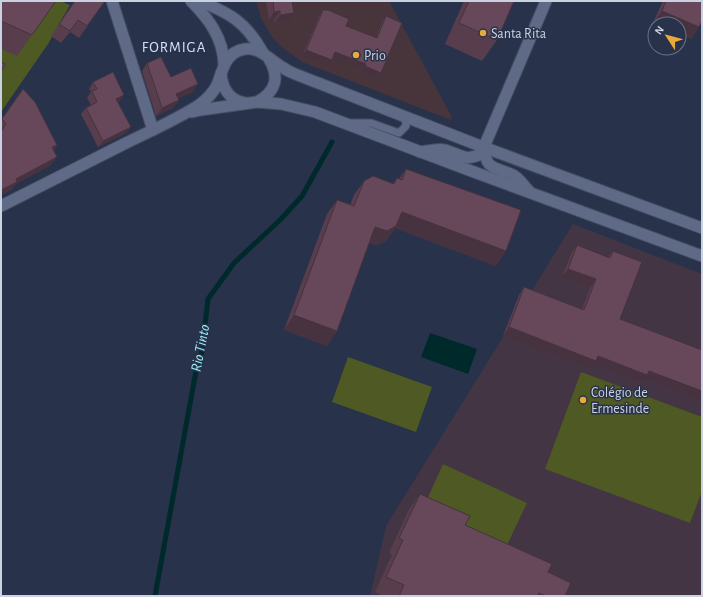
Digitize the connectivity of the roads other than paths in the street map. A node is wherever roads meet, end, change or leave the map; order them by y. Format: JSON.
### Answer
{"nodes":[{"id":1,"x":112,"y":1,"type":"edge"},
{"id":2,"x":191,"y":1,"type":"edge"},
{"id":3,"x":200,"y":1,"type":"edge"},
{"id":4,"x":546,"y":1,"type":"edge"},
{"id":5,"x":266,"y":56,"type":"junction"},
{"id":6,"x":223,"y":68,"type":"junction"},
{"id":7,"x":252,"y":102,"type":"junction"},
{"id":8,"x":182,"y":115,"type":"junction"},
{"id":9,"x":405,"y":116,"type":"junction"},
{"id":10,"x":348,"y":124,"type":"junction"},
{"id":11,"x":153,"y":130,"type":"junction"},
{"id":12,"x":485,"y":147,"type":"junction"},
{"id":13,"x":420,"y":152,"type":"junction"},
{"id":14,"x":529,"y":192,"type":"junction"},
{"id":15,"x":1,"y":206,"type":"edge"},
{"id":16,"x":702,"y":228,"type":"edge"},
{"id":17,"x":702,"y":256,"type":"edge"}],
"edges":[{"from":1,"to":11,"type":"main road"},
{"from":2,"to":6,"type":"main road"},
{"from":3,"to":5,"type":"main road"},
{"from":4,"to":12,"type":"main road"},
{"from":5,"to":6,"type":"main road"},
{"from":5,"to":7,"type":"main road"},
{"from":5,"to":9,"type":"main road"},
{"from":6,"to":7,"type":"main road"},
{"from":6,"to":8,"type":"main road"},
{"from":7,"to":8,"type":"main road"},
{"from":7,"to":10,"type":"main road"},
{"from":8,"to":11,"type":"main road"},
{"from":9,"to":10,"type":"lane"},
{"from":9,"to":12,"type":"main road"},
{"from":10,"to":13,"type":"main road"},
{"from":11,"to":15,"type":"main road"},
{"from":12,"to":13,"type":"main road"},
{"from":12,"to":14,"type":"main road"},
{"from":12,"to":16,"type":"main road"},
{"from":13,"to":14,"type":"main road"},
{"from":14,"to":17,"type":"main road"}]}
